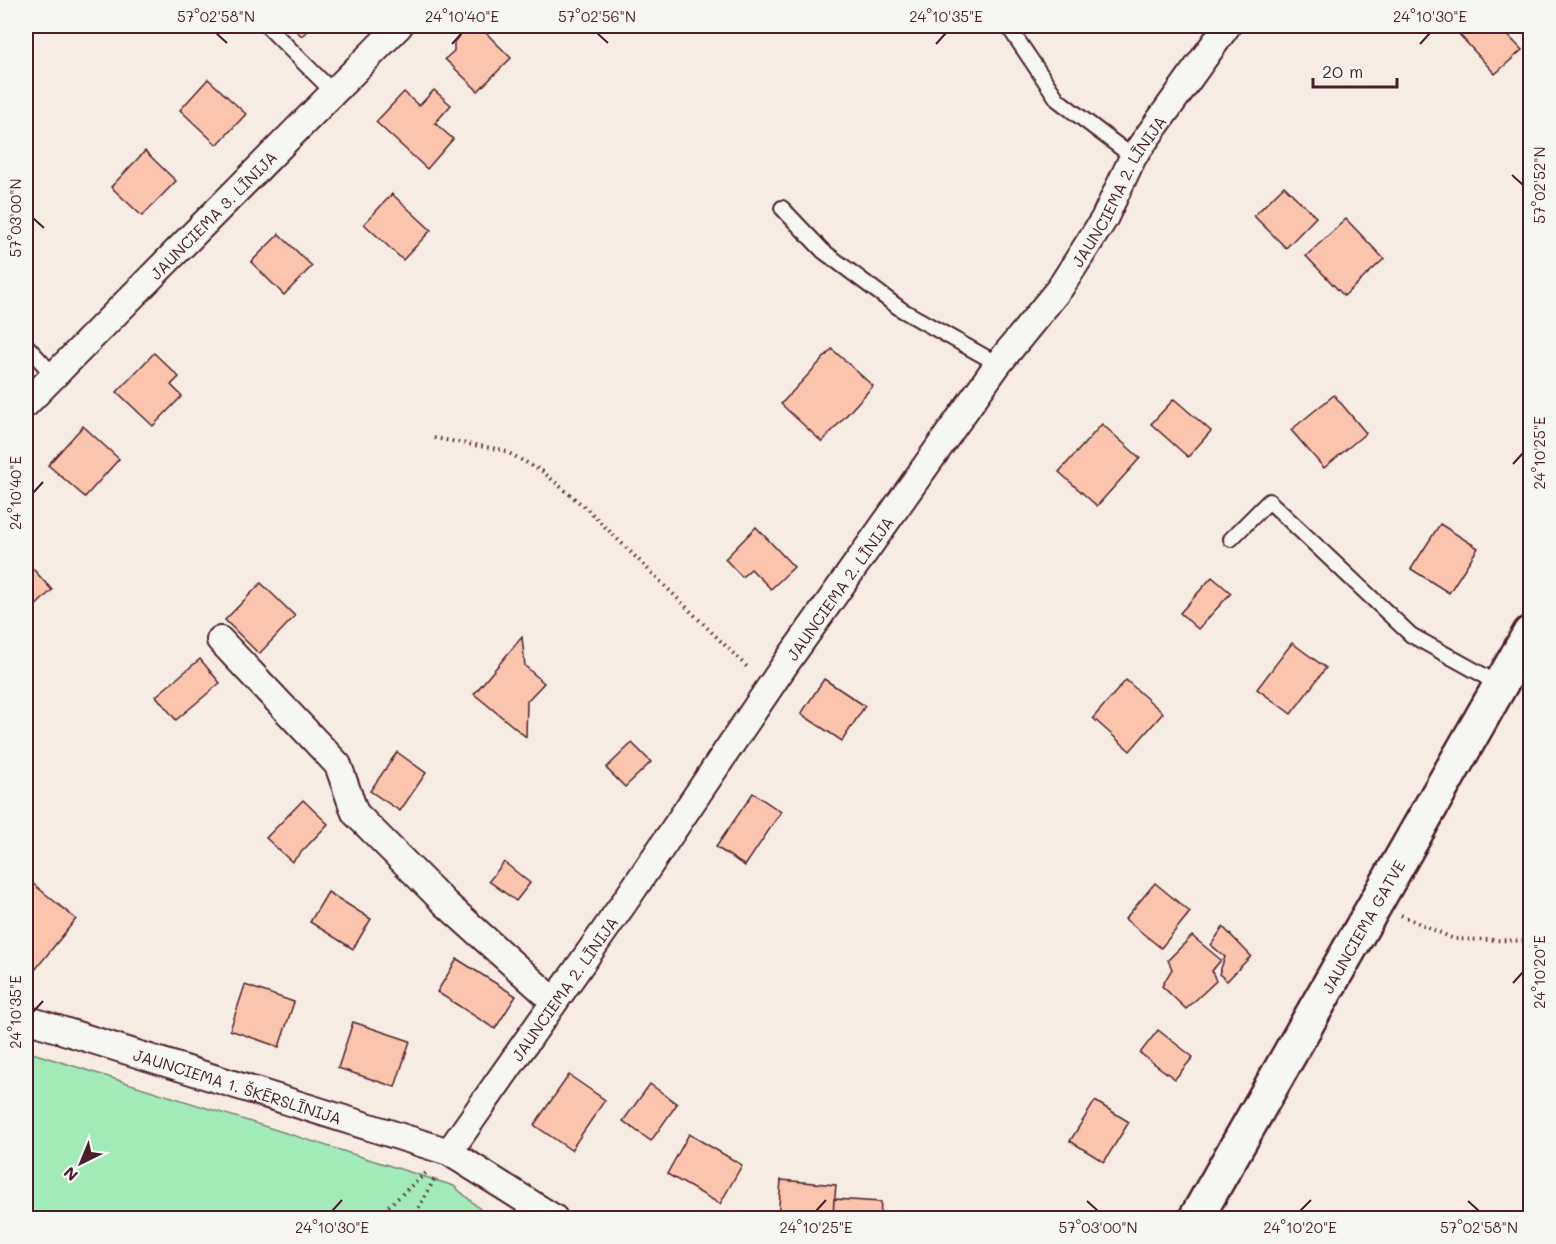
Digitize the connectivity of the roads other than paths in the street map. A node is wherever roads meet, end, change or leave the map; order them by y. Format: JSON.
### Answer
{"nodes":[{"id":1,"x":267,"y":26,"type":"edge"},
{"id":2,"x":399,"y":26,"type":"edge"},
{"id":3,"x":1008,"y":26,"type":"edge"},
{"id":4,"x":1227,"y":26,"type":"edge"},
{"id":5,"x":333,"y":92,"type":"junction"},
{"id":6,"x":1133,"y":157,"type":"junction"},
{"id":7,"x":782,"y":208,"type":"dead end"},
{"id":8,"x":26,"y":345,"type":"edge"},
{"id":9,"x":998,"y":364,"type":"junction"},
{"id":10,"x":54,"y":376,"type":"junction"},
{"id":11,"x":26,"y":404,"type":"edge"},
{"id":12,"x":1231,"y":539,"type":"dead end"},
{"id":13,"x":1530,"y":633,"type":"edge"},
{"id":14,"x":220,"y":640,"type":"dead end"},
{"id":15,"x":1499,"y":688,"type":"junction"},
{"id":16,"x":554,"y":1000,"type":"junction"},
{"id":17,"x":26,"y":1019,"type":"edge"},
{"id":18,"x":449,"y":1152,"type":"junction"},
{"id":19,"x":554,"y":1218,"type":"edge"},
{"id":20,"x":1196,"y":1218,"type":"edge"}],
"edges":[{"from":1,"to":5,"type":"lane"},
{"from":2,"to":5,"type":"street","name":"JAUNCIEMA 3. LĪNIJA"},
{"from":3,"to":6,"type":"lane"},
{"from":4,"to":6,"type":"street","name":"JAUNCIEMA 2. LĪNIJA"},
{"from":5,"to":10,"type":"street","name":"JAUNCIEMA 3. LĪNIJA"},
{"from":6,"to":9,"type":"street","name":"JAUNCIEMA 2. LĪNIJA"},
{"from":7,"to":9,"type":"lane"},
{"from":8,"to":10,"type":"lane"},
{"from":9,"to":16,"type":"street","name":"JAUNCIEMA 2. LĪNIJA"},
{"from":10,"to":11,"type":"street","name":"JAUNCIEMA 3. LĪNIJA"},
{"from":12,"to":15,"type":"lane"},
{"from":13,"to":15,"type":"main road","name":"JAUNCIEMA GATVE"},
{"from":14,"to":16,"type":"street"},
{"from":15,"to":20,"type":"main road","name":"JAUNCIEMA GATVE"},
{"from":16,"to":18,"type":"street","name":"JAUNCIEMA 2. LĪNIJA"},
{"from":17,"to":18,"type":"street","name":"JAUNCIEMA 1. ŠĶĒRSLĪNIJA"},
{"from":18,"to":19,"type":"street","name":"JAUNCIEMA 1. ŠĶĒRSLĪNIJA"}]}
